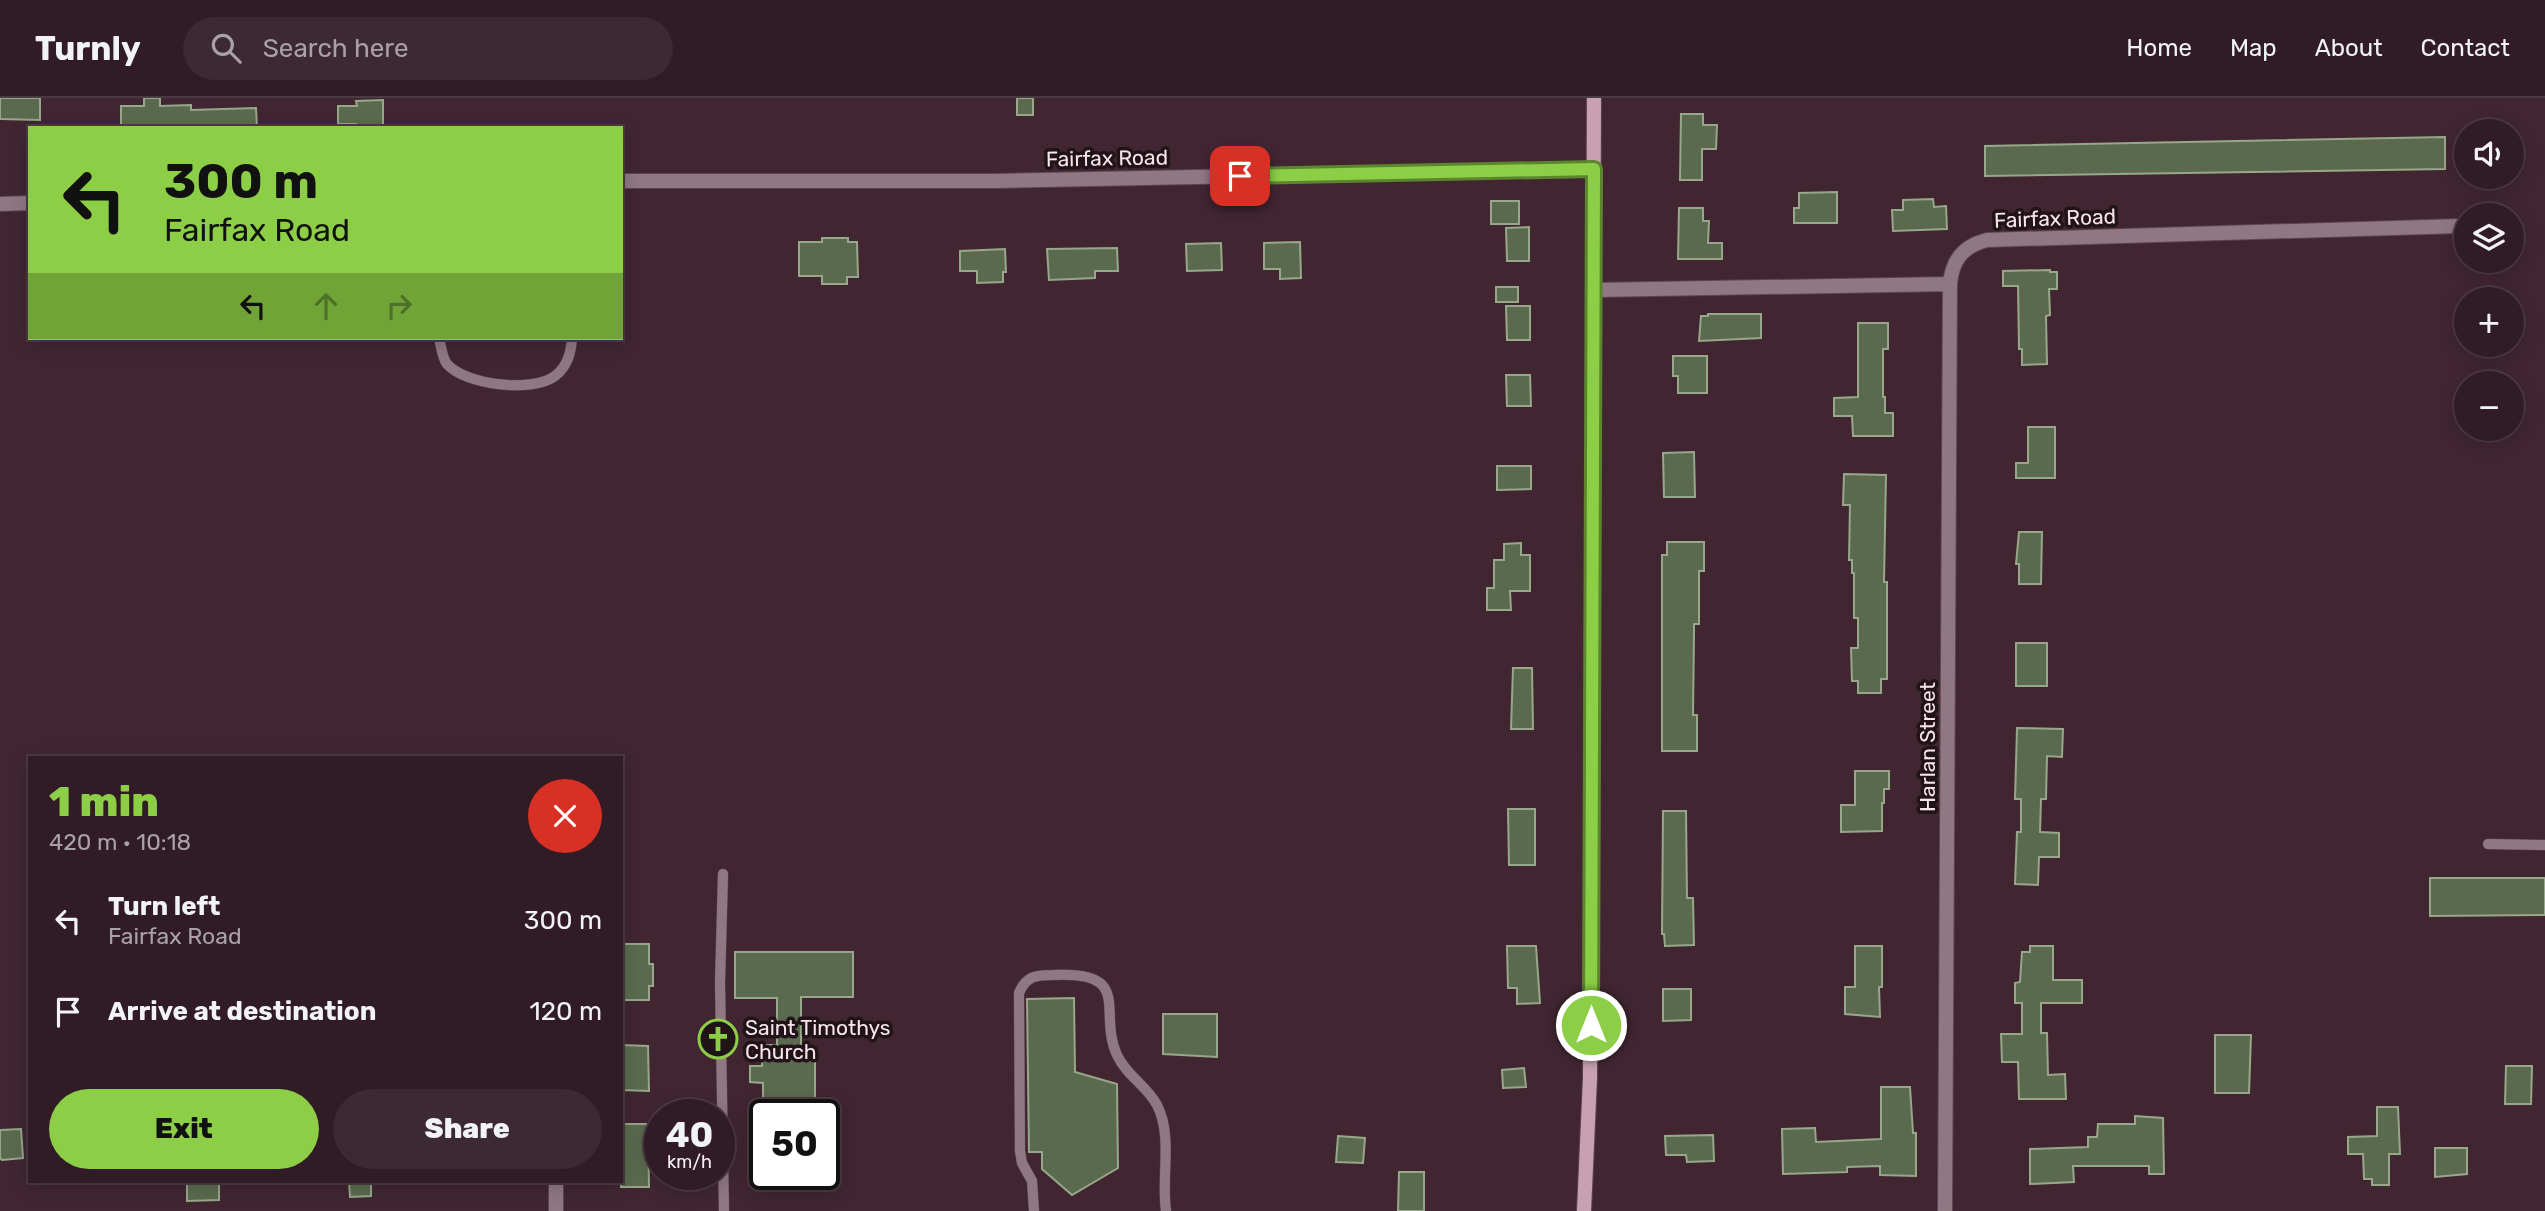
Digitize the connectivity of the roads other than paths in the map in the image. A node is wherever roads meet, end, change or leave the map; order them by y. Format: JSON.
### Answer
{"nodes":[{"id":1,"x":1594,"y":98,"type":"edge"},
{"id":2,"x":1594,"y":169,"type":"junction"},
{"id":3,"x":623,"y":181,"type":"edge"},
{"id":4,"x":28,"y":203,"type":"edge"},
{"id":5,"x":0,"y":204,"type":"edge"},
{"id":6,"x":2454,"y":226,"type":"edge"},
{"id":7,"x":1951,"y":284,"type":"junction"},
{"id":8,"x":1594,"y":290,"type":"junction"},
{"id":9,"x":440,"y":340,"type":"edge"},
{"id":10,"x":572,"y":340,"type":"edge"},
{"id":11,"x":2488,"y":845,"type":"dead end"},
{"id":12,"x":2545,"y":845,"type":"edge"},
{"id":13,"x":723,"y":874,"type":"dead end"},
{"id":14,"x":556,"y":1183,"type":"edge"},
{"id":15,"x":556,"y":1211,"type":"edge"},
{"id":16,"x":724,"y":1211,"type":"edge"},
{"id":17,"x":1034,"y":1211,"type":"edge"},
{"id":18,"x":1166,"y":1211,"type":"edge"},
{"id":19,"x":1584,"y":1211,"type":"edge"},
{"id":20,"x":1945,"y":1211,"type":"edge"}],
"edges":[{"from":1,"to":2,"type":"main road"},
{"from":2,"to":3,"type":"street","name":"Fairfax Road"},
{"from":2,"to":8,"type":"main road"},
{"from":4,"to":5,"type":"street"},
{"from":6,"to":7,"type":"street","name":"Fairfax Road"},
{"from":7,"to":8,"type":"street"},
{"from":7,"to":20,"type":"street","name":"Harlan Street"},
{"from":8,"to":19,"type":"main road"},
{"from":9,"to":10,"type":"lane"},
{"from":11,"to":12,"type":"lane"},
{"from":13,"to":16,"type":"lane"},
{"from":14,"to":15,"type":"street"},
{"from":17,"to":18,"type":"lane"}]}
